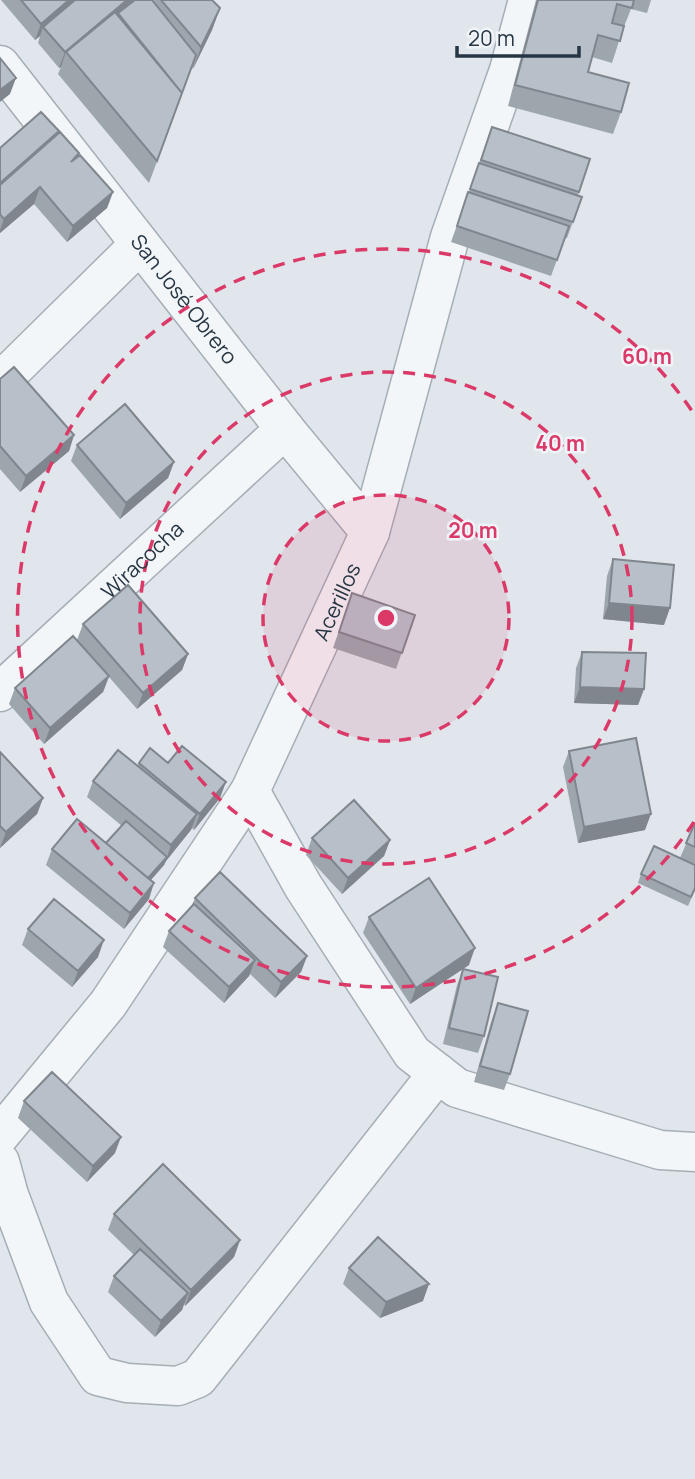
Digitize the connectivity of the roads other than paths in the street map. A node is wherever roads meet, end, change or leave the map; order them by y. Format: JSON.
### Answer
{"nodes":[{"id":1,"x":528,"y":0,"type":"edge"},
{"id":2,"x":0,"y":65,"type":"edge"},
{"id":3,"x":140,"y":244,"type":"junction"},
{"id":4,"x":0,"y":382,"type":"edge"},
{"id":5,"x":285,"y":429,"type":"junction"},
{"id":6,"x":370,"y":532,"type":"junction"},
{"id":7,"x":0,"y":692,"type":"edge"},
{"id":8,"x":250,"y":792,"type":"junction"},
{"id":9,"x":439,"y":1073,"type":"junction"},
{"id":10,"x":0,"y":1135,"type":"edge"},
{"id":11,"x":695,"y":1152,"type":"edge"},
{"id":12,"x":0,"y":1162,"type":"edge"}],
"edges":[{"from":1,"to":6,"type":"street","name":"Acerillos"},
{"from":2,"to":3,"type":"street","name":"San José Obrero"},
{"from":3,"to":4,"type":"street"},
{"from":3,"to":5,"type":"street","name":"San José Obrero"},
{"from":5,"to":6,"type":"street","name":"San José Obrero"},
{"from":5,"to":7,"type":"street","name":"Wiracocha"},
{"from":6,"to":8,"type":"street","name":"Acerillos"},
{"from":8,"to":9,"type":"street"},
{"from":8,"to":10,"type":"street","name":"Acerillos"},
{"from":9,"to":11,"type":"street"},
{"from":9,"to":12,"type":"street"}]}
